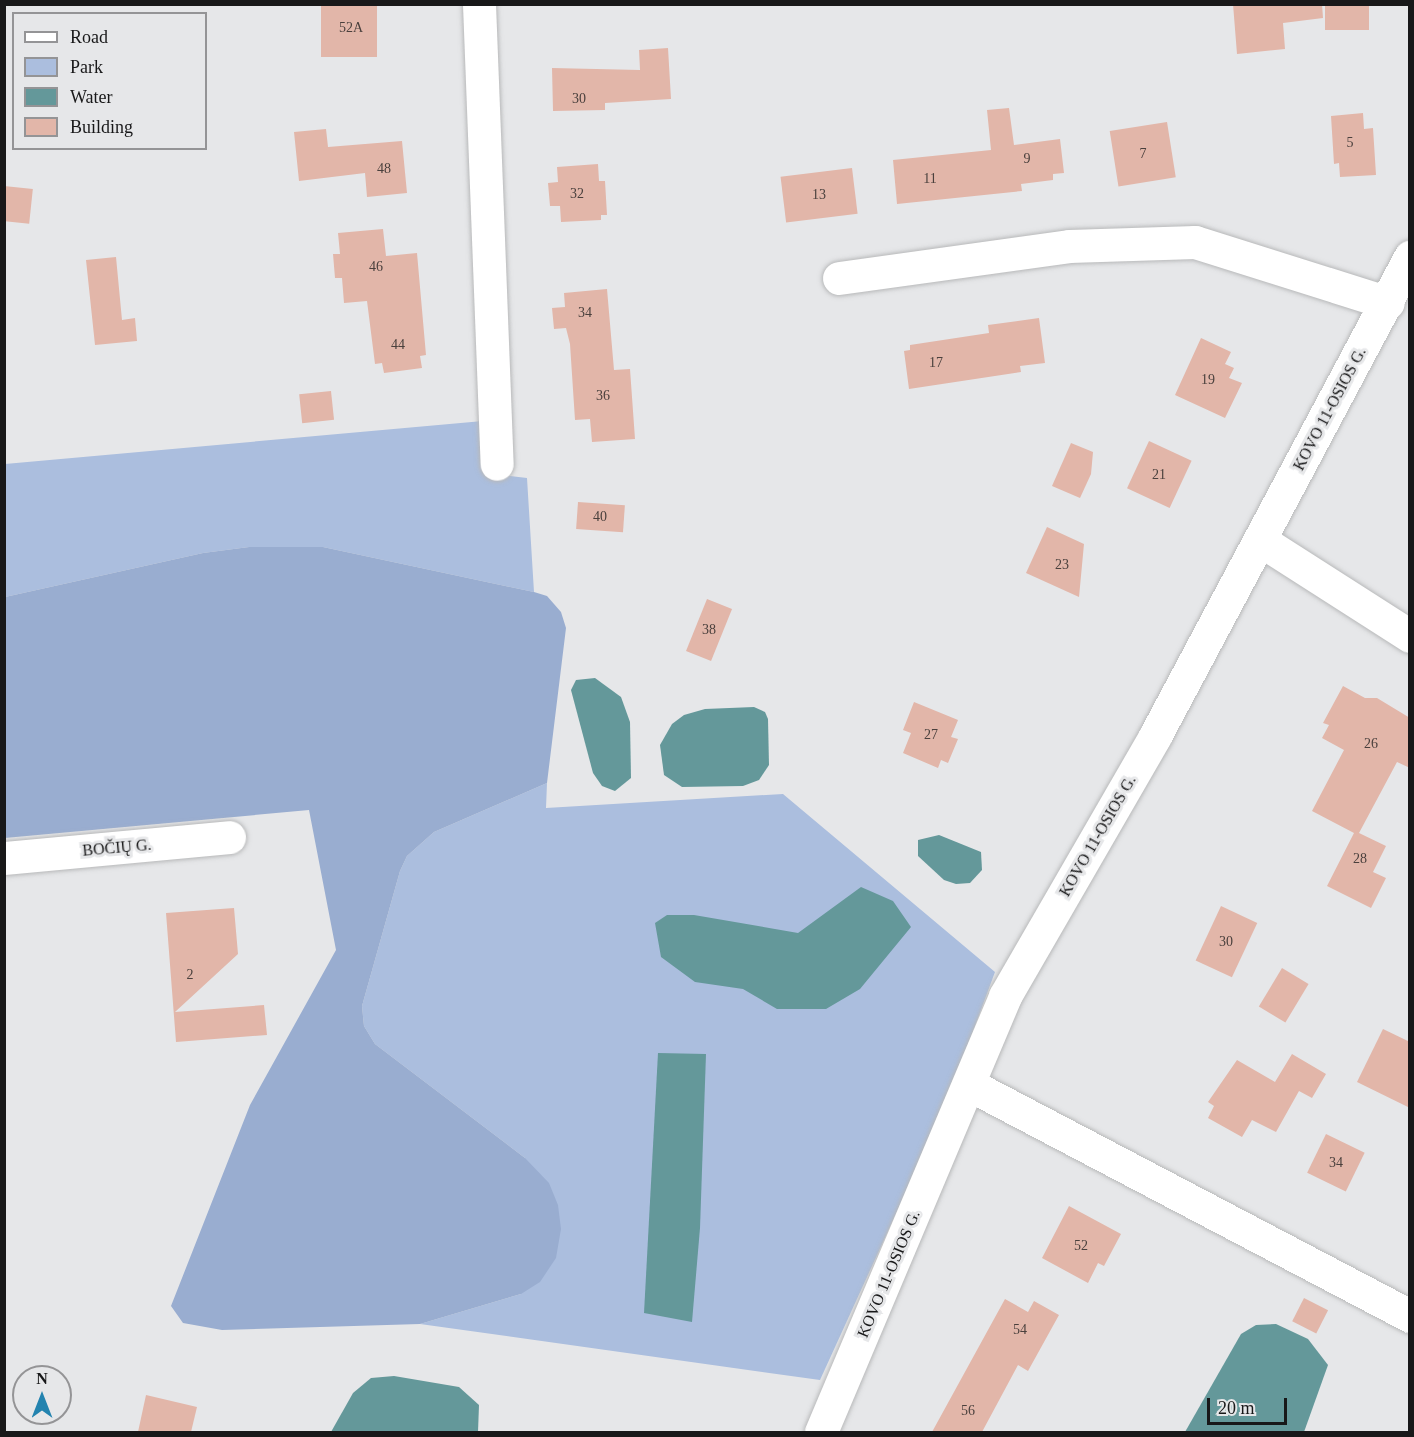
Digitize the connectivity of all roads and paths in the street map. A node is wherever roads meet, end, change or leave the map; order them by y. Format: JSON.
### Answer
{"nodes":[{"id":1,"x":479,"y":4,"type":"edge"},
{"id":2,"x":1410,"y":257,"type":"edge"},
{"id":3,"x":839,"y":278,"type":"dead end"},
{"id":4,"x":1388,"y":303,"type":"junction"},
{"id":5,"x":497,"y":464,"type":"dead end"},
{"id":6,"x":1260,"y":540,"type":"junction"},
{"id":7,"x":1410,"y":636,"type":"edge"},
{"id":8,"x":229,"y":837,"type":"dead end"},
{"id":9,"x":4,"y":858,"type":"edge"},
{"id":10,"x":970,"y":1085,"type":"junction"},
{"id":11,"x":1410,"y":1316,"type":"edge"},
{"id":12,"x":821,"y":1432,"type":"edge"}],
"edges":[{"from":1,"to":5,"type":"street"},
{"from":2,"to":4,"type":"street","name":"KOVO 11-OSIOS G."},
{"from":3,"to":4,"type":"street"},
{"from":4,"to":6,"type":"street","name":"KOVO 11-OSIOS G."},
{"from":6,"to":7,"type":"street"},
{"from":6,"to":10,"type":"street","name":"KOVO 11-OSIOS G."},
{"from":8,"to":9,"type":"street","name":"BOČIŲ G."},
{"from":10,"to":11,"type":"street"},
{"from":10,"to":12,"type":"street","name":"KOVO 11-OSIOS G."}]}
